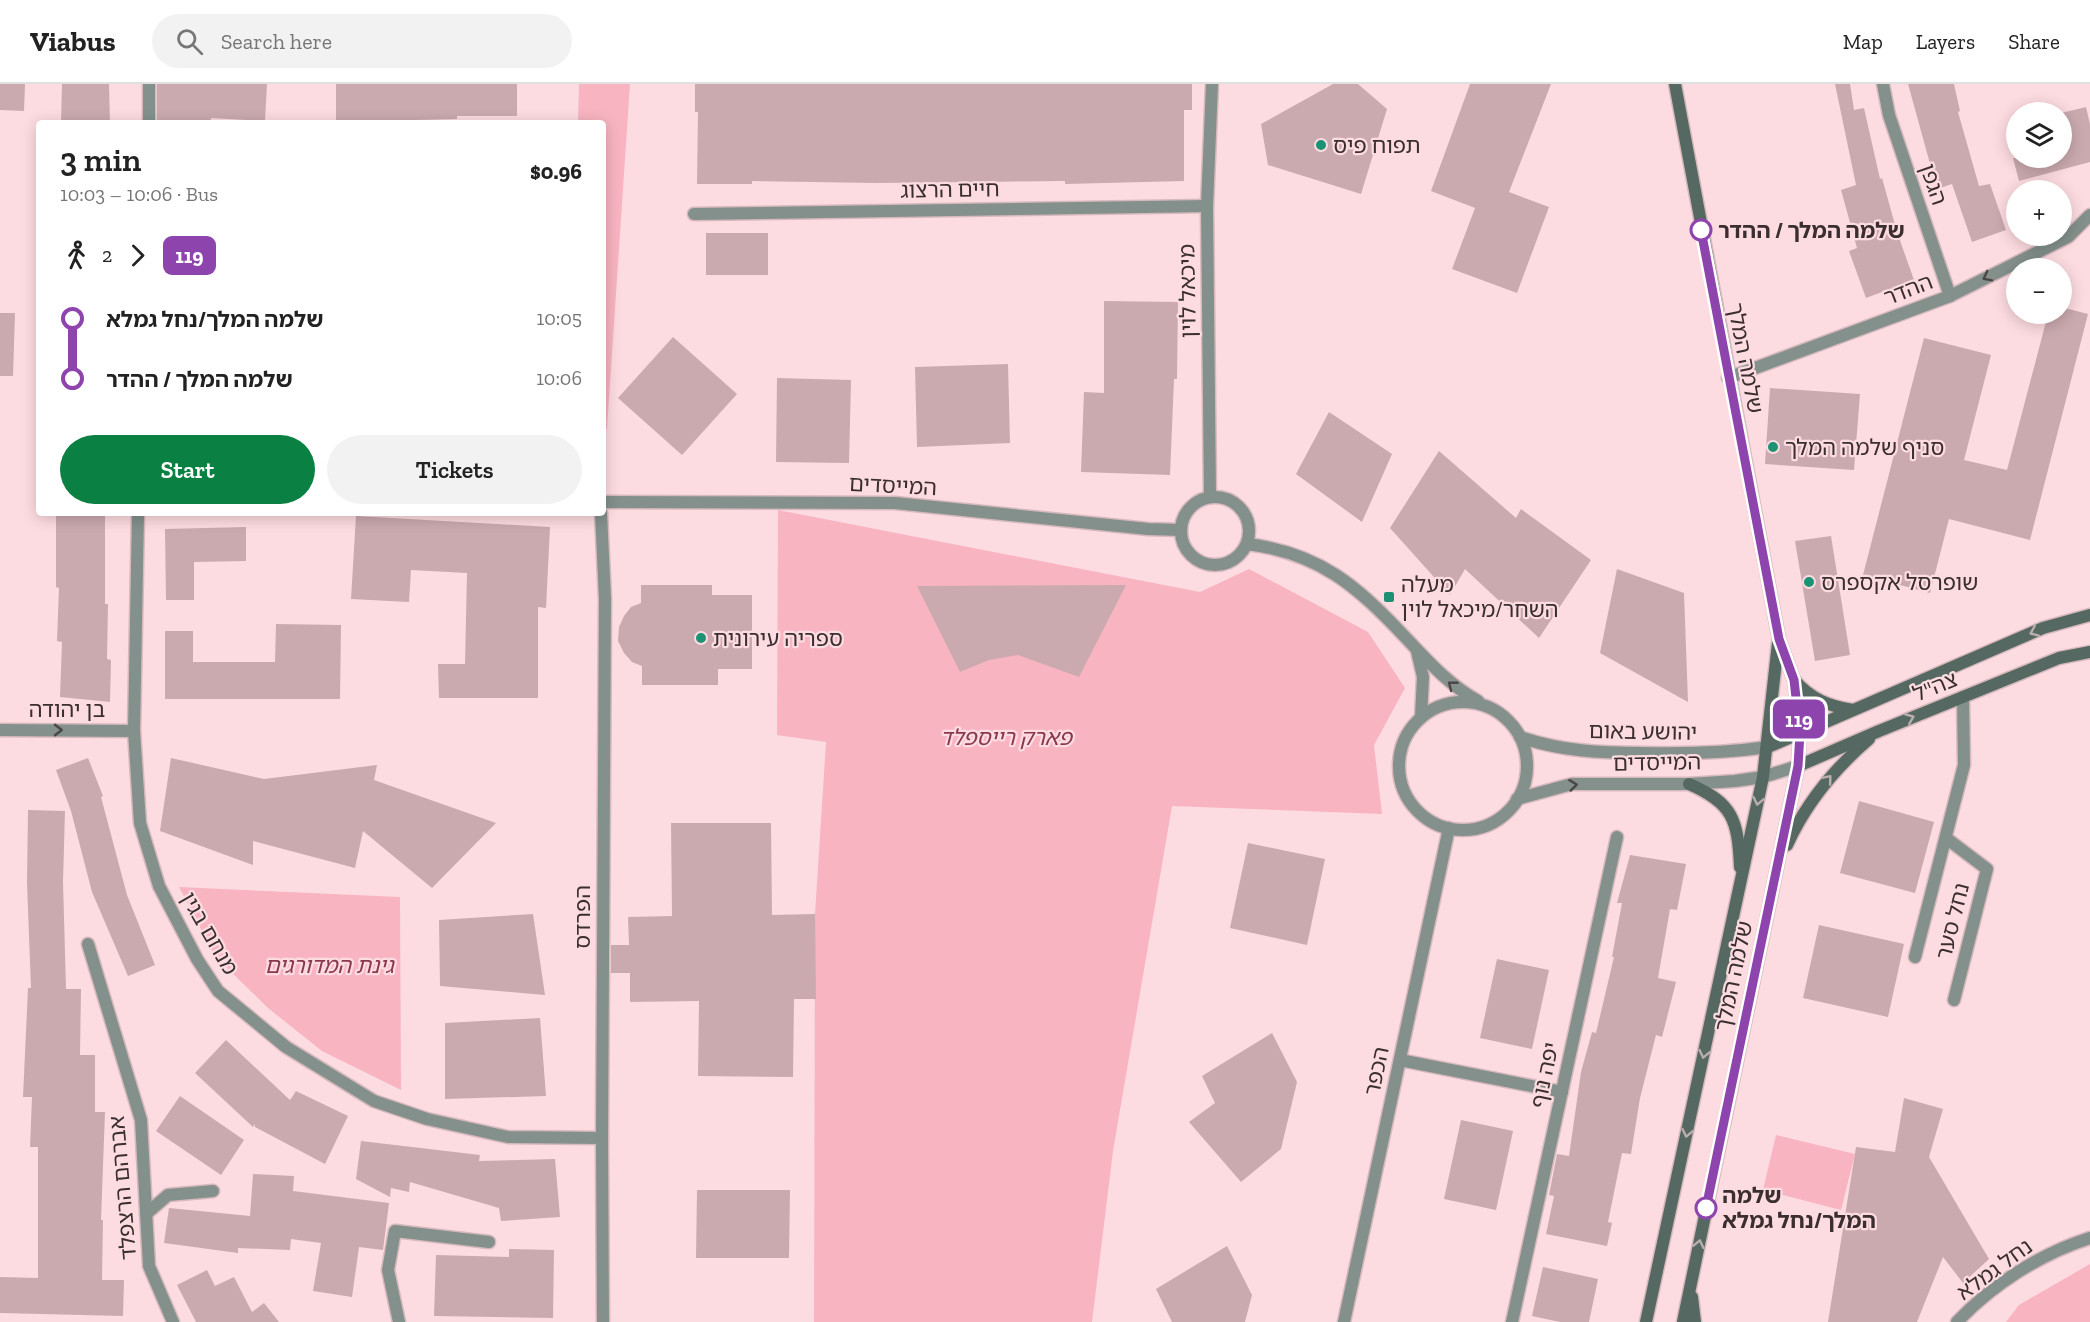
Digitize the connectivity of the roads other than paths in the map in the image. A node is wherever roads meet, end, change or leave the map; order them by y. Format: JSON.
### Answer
{"nodes":[{"id":1,"x":149,"y":84,"type":"edge"},
{"id":2,"x":1212,"y":84,"type":"edge"},
{"id":3,"x":1675,"y":84,"type":"edge"},
{"id":4,"x":1883,"y":84,"type":"edge"},
{"id":5,"x":149,"y":120,"type":"edge"},
{"id":6,"x":1207,"y":206,"type":"junction"},
{"id":7,"x":694,"y":214,"type":"dead end"},
{"id":8,"x":2090,"y":215,"type":"edge"},
{"id":9,"x":1950,"y":296,"type":"junction"},
{"id":10,"x":1728,"y":378,"type":"junction"},
{"id":11,"x":1210,"y":497,"type":"junction"},
{"id":12,"x":606,"y":502,"type":"edge"},
{"id":13,"x":138,"y":516,"type":"edge"},
{"id":14,"x":601,"y":516,"type":"edge"},
{"id":15,"x":1181,"y":530,"type":"junction"},
{"id":16,"x":1247,"y":544,"type":"junction"},
{"id":17,"x":2090,"y":615,"type":"edge"},
{"id":18,"x":1779,"y":639,"type":"junction"},
{"id":19,"x":1417,"y":650,"type":"junction"},
{"id":20,"x":2090,"y":652,"type":"edge"},
{"id":21,"x":1794,"y":680,"type":"junction"},
{"id":22,"x":1963,"y":697,"type":"junction"},
{"id":23,"x":1495,"y":710,"type":"junction"},
{"id":24,"x":1854,"y":710,"type":"junction"},
{"id":25,"x":1421,"y":717,"type":"junction"},
{"id":26,"x":0,"y":730,"type":"edge"},
{"id":27,"x":134,"y":731,"type":"junction"},
{"id":28,"x":1879,"y":731,"type":"junction"},
{"id":29,"x":1800,"y":733,"type":"junction"},
{"id":30,"x":1520,"y":737,"type":"junction"},
{"id":31,"x":1768,"y":747,"type":"junction"},
{"id":32,"x":1798,"y":766,"type":"junction"},
{"id":33,"x":1763,"y":777,"type":"junction"},
{"id":34,"x":1689,"y":784,"type":"junction"},
{"id":35,"x":1517,"y":799,"type":"junction"},
{"id":36,"x":1449,"y":828,"type":"junction"},
{"id":37,"x":1617,"y":837,"type":"dead end"},
{"id":38,"x":1946,"y":838,"type":"junction"},
{"id":39,"x":1778,"y":865,"type":"junction"},
{"id":40,"x":1740,"y":886,"type":"junction"},
{"id":41,"x":88,"y":944,"type":"dead end"},
{"id":42,"x":1915,"y":957,"type":"dead end"},
{"id":43,"x":1954,"y":1000,"type":"dead end"},
{"id":44,"x":1400,"y":1060,"type":"junction"},
{"id":45,"x":1562,"y":1092,"type":"junction"},
{"id":46,"x":602,"y":1138,"type":"junction"},
{"id":47,"x":213,"y":1191,"type":"dead end"},
{"id":48,"x":146,"y":1214,"type":"junction"},
{"id":49,"x":2090,"y":1238,"type":"edge"},
{"id":50,"x":489,"y":1242,"type":"dead end"},
{"id":51,"x":1691,"y":1279,"type":"junction"},
{"id":52,"x":173,"y":1322,"type":"edge"},
{"id":53,"x":399,"y":1322,"type":"edge"},
{"id":54,"x":603,"y":1322,"type":"edge"},
{"id":55,"x":1344,"y":1322,"type":"edge"},
{"id":56,"x":1512,"y":1322,"type":"edge"},
{"id":57,"x":1646,"y":1322,"type":"edge"},
{"id":58,"x":1683,"y":1322,"type":"edge"},
{"id":59,"x":1695,"y":1322,"type":"edge"},
{"id":60,"x":1958,"y":1322,"type":"edge"}],
"edges":[{"from":1,"to":5,"type":"street"},
{"from":2,"to":6,"type":"street","name":"מיכאל לוין"},
{"from":3,"to":10,"type":"street","name":"שלמה המלך"},
{"from":4,"to":9,"type":"street","name":"הגפן"},
{"from":6,"to":7,"type":"street","name":"חיים הרצוג"},
{"from":6,"to":11,"type":"street","name":"מיכאל לוין"},
{"from":8,"to":9,"type":"street","name":"ההדר","one_way":true},
{"from":9,"to":10,"type":"street","name":"ההדר"},
{"from":10,"to":18,"type":"street","name":"שלמה המלך"},
{"from":11,"to":15,"type":"street"},
{"from":11,"to":16,"type":"street"},
{"from":12,"to":15,"type":"street","name":"המייסדים"},
{"from":13,"to":27,"type":"street","name":"מנחם בגין"},
{"from":14,"to":46,"type":"street","name":"הפרדס"},
{"from":15,"to":16,"type":"street"},
{"from":16,"to":19,"type":"street"},
{"from":17,"to":24,"type":"street","name":"צה\"ל","one_way":true},
{"from":18,"to":21,"type":"street","name":"שלמה המלך"},
{"from":18,"to":31,"type":"street","name":"שלמה המלך"},
{"from":23,"to":19,"type":"street","one_way":true},
{"from":19,"to":25,"type":"street"},
{"from":20,"to":22,"type":"street","name":"צה\"ל"},
{"from":21,"to":24,"type":"street"},
{"from":21,"to":29,"type":"street","name":"שלמה המלך"},
{"from":28,"to":22,"type":"street","name":"צה\"ל","one_way":true},
{"from":22,"to":38,"type":"street","name":"נחל סער"},
{"from":23,"to":25,"type":"street"},
{"from":23,"to":30,"type":"street"},
{"from":24,"to":29,"type":"street","name":"צה\"ל"},
{"from":25,"to":36,"type":"street"},
{"from":26,"to":27,"type":"street","name":"בן יהודה","one_way":true},
{"from":27,"to":46,"type":"street","name":"מנחם בגין"},
{"from":28,"to":32,"type":"street","name":"צה\"ל"},
{"from":39,"to":28,"type":"street","one_way":true},
{"from":29,"to":31,"type":"street"},
{"from":29,"to":32,"type":"street","name":"שלמה המלך"},
{"from":30,"to":31,"type":"street","name":"יהושע באום"},
{"from":30,"to":35,"type":"street"},
{"from":31,"to":33,"type":"street","name":"שלמה המלך"},
{"from":32,"to":33,"type":"street","name":"המייסדים"},
{"from":32,"to":39,"type":"street","name":"שלמה המלך"},
{"from":33,"to":34,"type":"street","name":"המייסדים"},
{"from":33,"to":40,"type":"street","name":"שלמה המלך","one_way":true},
{"from":35,"to":34,"type":"street","name":"המייסדים","one_way":true},
{"from":34,"to":40,"type":"street"},
{"from":35,"to":36,"type":"street"},
{"from":36,"to":44,"type":"street","name":"הכפר"},
{"from":37,"to":45,"type":"street","name":"יפה נוף"},
{"from":38,"to":42,"type":"street","name":"נחל סער"},
{"from":38,"to":43,"type":"street","name":"נחל סער"},
{"from":51,"to":39,"type":"street","name":"שלמה המלך","one_way":true},
{"from":40,"to":57,"type":"street","name":"שלמה המלך","one_way":true},
{"from":41,"to":48,"type":"street","name":"אברהם הרצפלד"},
{"from":44,"to":45,"type":"street"},
{"from":44,"to":55,"type":"street","name":"הכפר"},
{"from":45,"to":56,"type":"street","name":"יפה נוף"},
{"from":46,"to":54,"type":"street","name":"הפרדס"},
{"from":47,"to":48,"type":"street"},
{"from":48,"to":52,"type":"street","name":"אברהם הרצפלד"},
{"from":49,"to":60,"type":"street","name":"נחל גמלא"},
{"from":50,"to":53,"type":"street"},
{"from":51,"to":58,"type":"street","name":"שלמה המלך"},
{"from":51,"to":59,"type":"street"}]}
